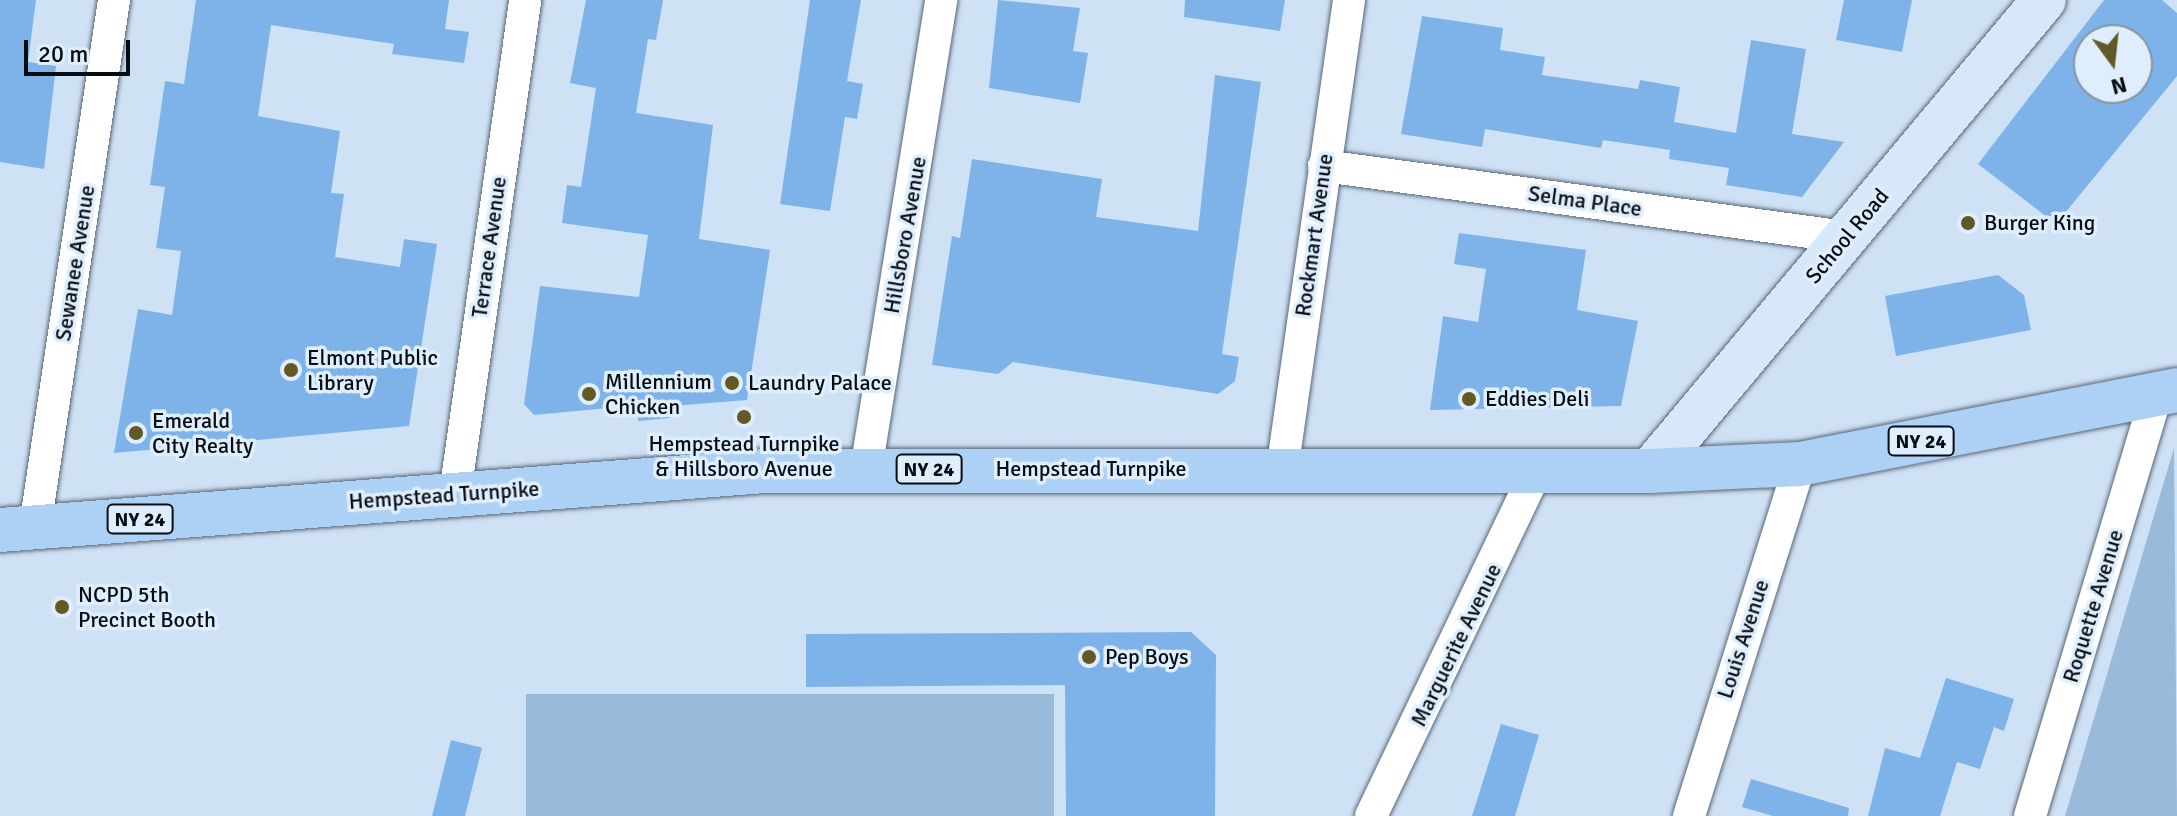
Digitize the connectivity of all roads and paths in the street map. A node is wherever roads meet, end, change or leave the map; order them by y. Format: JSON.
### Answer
{"nodes":[{"id":1,"x":114,"y":0,"type":"edge"},
{"id":2,"x":525,"y":0,"type":"edge"},
{"id":3,"x":941,"y":0,"type":"edge"},
{"id":4,"x":1349,"y":0,"type":"edge"},
{"id":5,"x":2044,"y":0,"type":"edge"},
{"id":6,"x":1324,"y":166,"type":"junction"},
{"id":7,"x":1846,"y":237,"type":"junction"},
{"id":8,"x":2167,"y":393,"type":"edge"},
{"id":9,"x":1800,"y":464,"type":"junction"},
{"id":10,"x":866,"y":470,"type":"junction"},
{"id":11,"x":1282,"y":471,"type":"junction"},
{"id":12,"x":1536,"y":471,"type":"junction"},
{"id":13,"x":1650,"y":471,"type":"junction"},
{"id":14,"x":455,"y":494,"type":"junction"},
{"id":15,"x":18,"y":528,"type":"edge"},
{"id":16,"x":1371,"y":816,"type":"edge"},
{"id":17,"x":1689,"y":816,"type":"edge"},
{"id":18,"x":2030,"y":816,"type":"edge"}],
"edges":[{"from":1,"to":15,"type":"street","name":"Sewanee Avenue"},
{"from":2,"to":14,"type":"street","name":"Terrace Avenue"},
{"from":3,"to":10,"type":"street","name":"Hillsboro Avenue"},
{"from":4,"to":6,"type":"street","name":"Rockmart Avenue"},
{"from":5,"to":7,"type":"main road","name":"School Road"},
{"from":6,"to":7,"type":"street","name":"Selma Place"},
{"from":6,"to":11,"type":"street","name":"Rockmart Avenue"},
{"from":7,"to":13,"type":"main road","name":"School Road"},
{"from":8,"to":9,"type":"main road","name":"Hempstead Turnpike","number":"NY 24"},
{"from":8,"to":18,"type":"street","name":"Roquette Avenue"},
{"from":9,"to":13,"type":"main road","name":"Hempstead Turnpike","number":"NY 24"},
{"from":9,"to":17,"type":"street","name":"Louis Avenue"},
{"from":10,"to":11,"type":"main road","name":"Hempstead Turnpike","number":"NY 24"},
{"from":10,"to":14,"type":"main road","name":"Hempstead Turnpike","number":"NY 24"},
{"from":11,"to":12,"type":"main road","name":"Hempstead Turnpike","number":"NY 24"},
{"from":12,"to":13,"type":"main road","name":"Hempstead Turnpike","number":"NY 24"},
{"from":12,"to":16,"type":"street","name":"Marguerite Avenue"},
{"from":14,"to":15,"type":"main road","name":"Hempstead Turnpike","number":"NY 24"}]}
